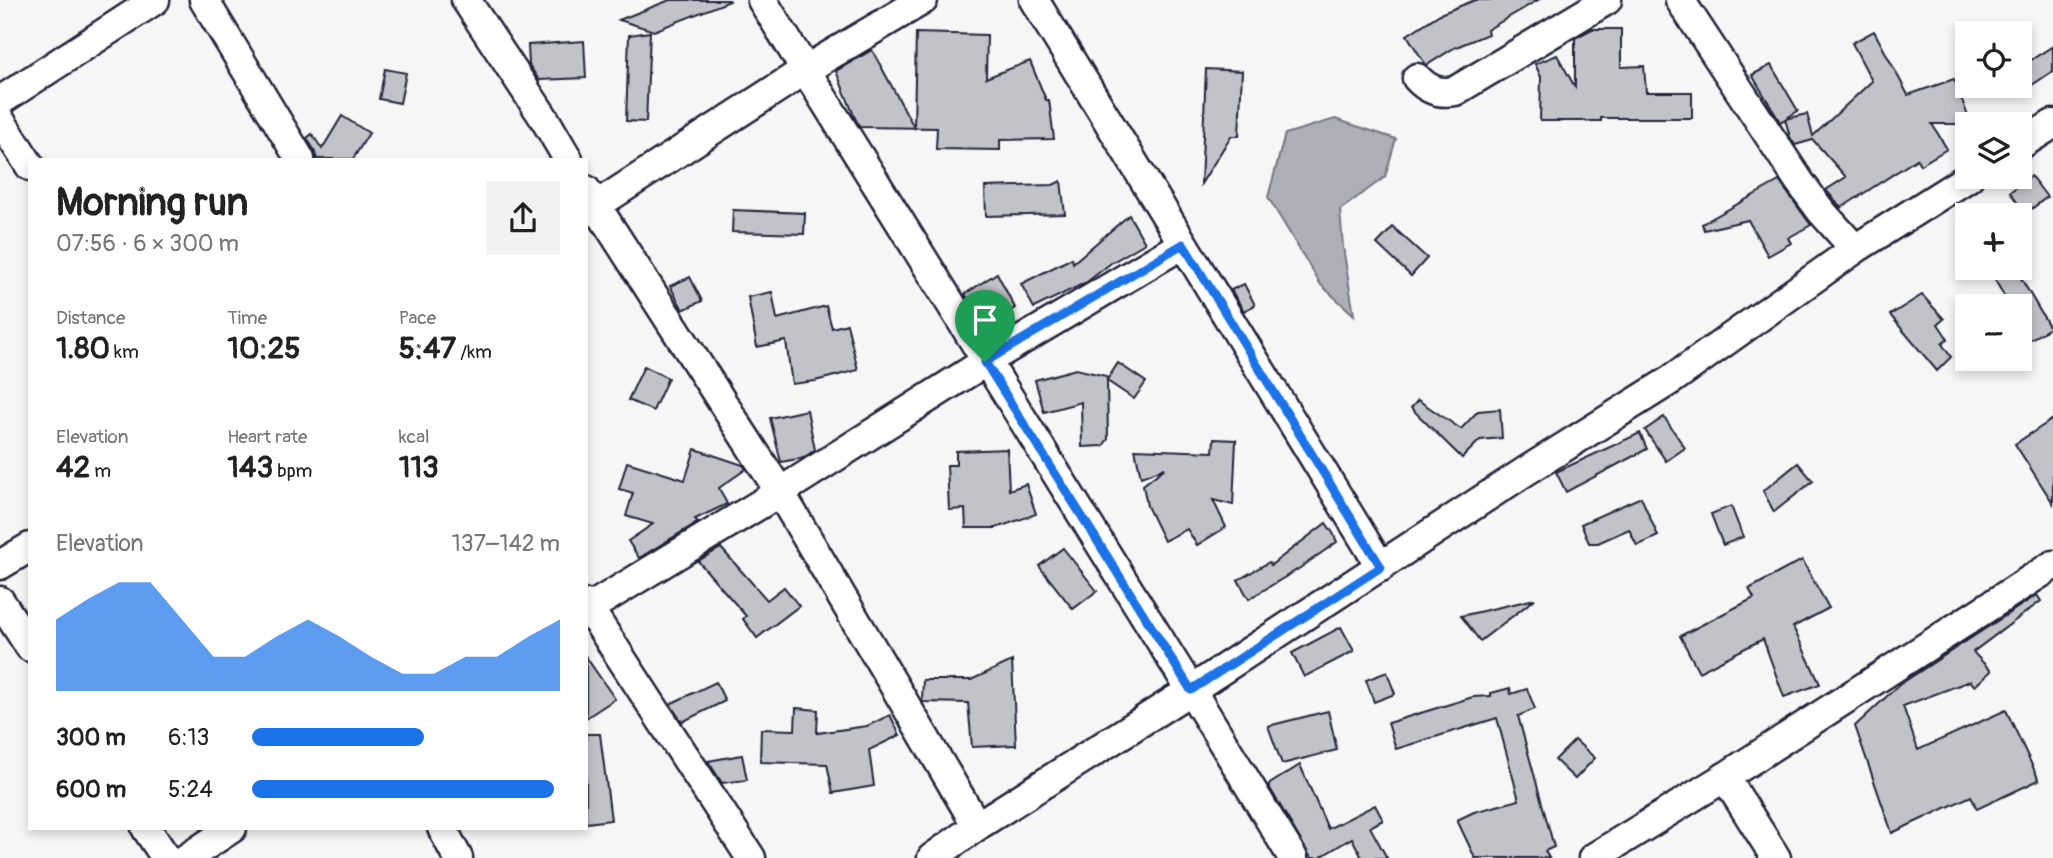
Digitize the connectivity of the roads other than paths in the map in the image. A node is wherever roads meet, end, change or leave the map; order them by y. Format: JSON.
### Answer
{"nodes":[{"id":1,"x":155,"y":0,"type":"edge"},
{"id":2,"x":204,"y":0,"type":"edge"},
{"id":3,"x":466,"y":0,"type":"edge"},
{"id":4,"x":762,"y":0,"type":"edge"},
{"id":5,"x":923,"y":0,"type":"edge"},
{"id":6,"x":1034,"y":0,"type":"edge"},
{"id":7,"x":1607,"y":0,"type":"edge"},
{"id":8,"x":1680,"y":0,"type":"edge"},
{"id":9,"x":805,"y":70,"type":"junction"},
{"id":10,"x":1417,"y":78,"type":"dead end"},
{"id":11,"x":0,"y":101,"type":"edge"},
{"id":12,"x":0,"y":120,"type":"edge"},
{"id":13,"x":2053,"y":124,"type":"edge"},
{"id":14,"x":2032,"y":137,"type":"edge"},
{"id":15,"x":299,"y":158,"type":"edge"},
{"id":16,"x":567,"y":158,"type":"edge"},
{"id":17,"x":28,"y":163,"type":"edge"},
{"id":18,"x":1955,"y":186,"type":"edge"},
{"id":19,"x":589,"y":203,"type":"edge"},
{"id":20,"x":1183,"y":244,"type":"junction"},
{"id":21,"x":1855,"y":248,"type":"junction"},
{"id":22,"x":985,"y":362,"type":"junction"},
{"id":23,"x":780,"y":492,"type":"junction"},
{"id":24,"x":28,"y":548,"type":"edge"},
{"id":25,"x":0,"y":565,"type":"edge"},
{"id":26,"x":1381,"y":567,"type":"junction"},
{"id":27,"x":2050,"y":572,"type":"edge"},
{"id":28,"x":0,"y":601,"type":"edge"},
{"id":29,"x":588,"y":606,"type":"edge"},
{"id":30,"x":588,"y":609,"type":"edge"},
{"id":31,"x":28,"y":644,"type":"edge"},
{"id":32,"x":1191,"y":690,"type":"junction"},
{"id":33,"x":1725,"y":777,"type":"junction"},
{"id":34,"x":977,"y":826,"type":"junction"},
{"id":35,"x":147,"y":830,"type":"edge"},
{"id":36,"x":229,"y":830,"type":"edge"},
{"id":37,"x":443,"y":830,"type":"edge"},
{"id":38,"x":166,"y":858,"type":"edge"},
{"id":39,"x":187,"y":858,"type":"edge"},
{"id":40,"x":458,"y":858,"type":"edge"},
{"id":41,"x":751,"y":858,"type":"edge"},
{"id":42,"x":932,"y":858,"type":"edge"},
{"id":43,"x":1293,"y":858,"type":"edge"},
{"id":44,"x":1593,"y":858,"type":"edge"},
{"id":45,"x":1776,"y":858,"type":"edge"}],
"edges":[{"from":1,"to":11,"type":"street"},
{"from":2,"to":15,"type":"street"},
{"from":3,"to":16,"type":"street"},
{"from":4,"to":9,"type":"street"},
{"from":5,"to":9,"type":"street"},
{"from":6,"to":20,"type":"street"},
{"from":7,"to":10,"type":"street"},
{"from":8,"to":21,"type":"street"},
{"from":9,"to":19,"type":"street"},
{"from":9,"to":22,"type":"street"},
{"from":12,"to":17,"type":"street"},
{"from":13,"to":14,"type":"street"},
{"from":18,"to":21,"type":"street"},
{"from":19,"to":23,"type":"street"},
{"from":20,"to":22,"type":"street"},
{"from":20,"to":26,"type":"street"},
{"from":21,"to":26,"type":"street"},
{"from":22,"to":23,"type":"street"},
{"from":22,"to":32,"type":"street"},
{"from":23,"to":29,"type":"street"},
{"from":23,"to":34,"type":"street"},
{"from":24,"to":25,"type":"street"},
{"from":26,"to":32,"type":"street"},
{"from":27,"to":33,"type":"street"},
{"from":28,"to":31,"type":"street"},
{"from":30,"to":41,"type":"street"},
{"from":32,"to":34,"type":"street"},
{"from":32,"to":43,"type":"street"},
{"from":33,"to":44,"type":"street"},
{"from":33,"to":45,"type":"street"},
{"from":34,"to":42,"type":"street"},
{"from":35,"to":38,"type":"street"},
{"from":36,"to":39,"type":"street"},
{"from":37,"to":40,"type":"street"}]}
